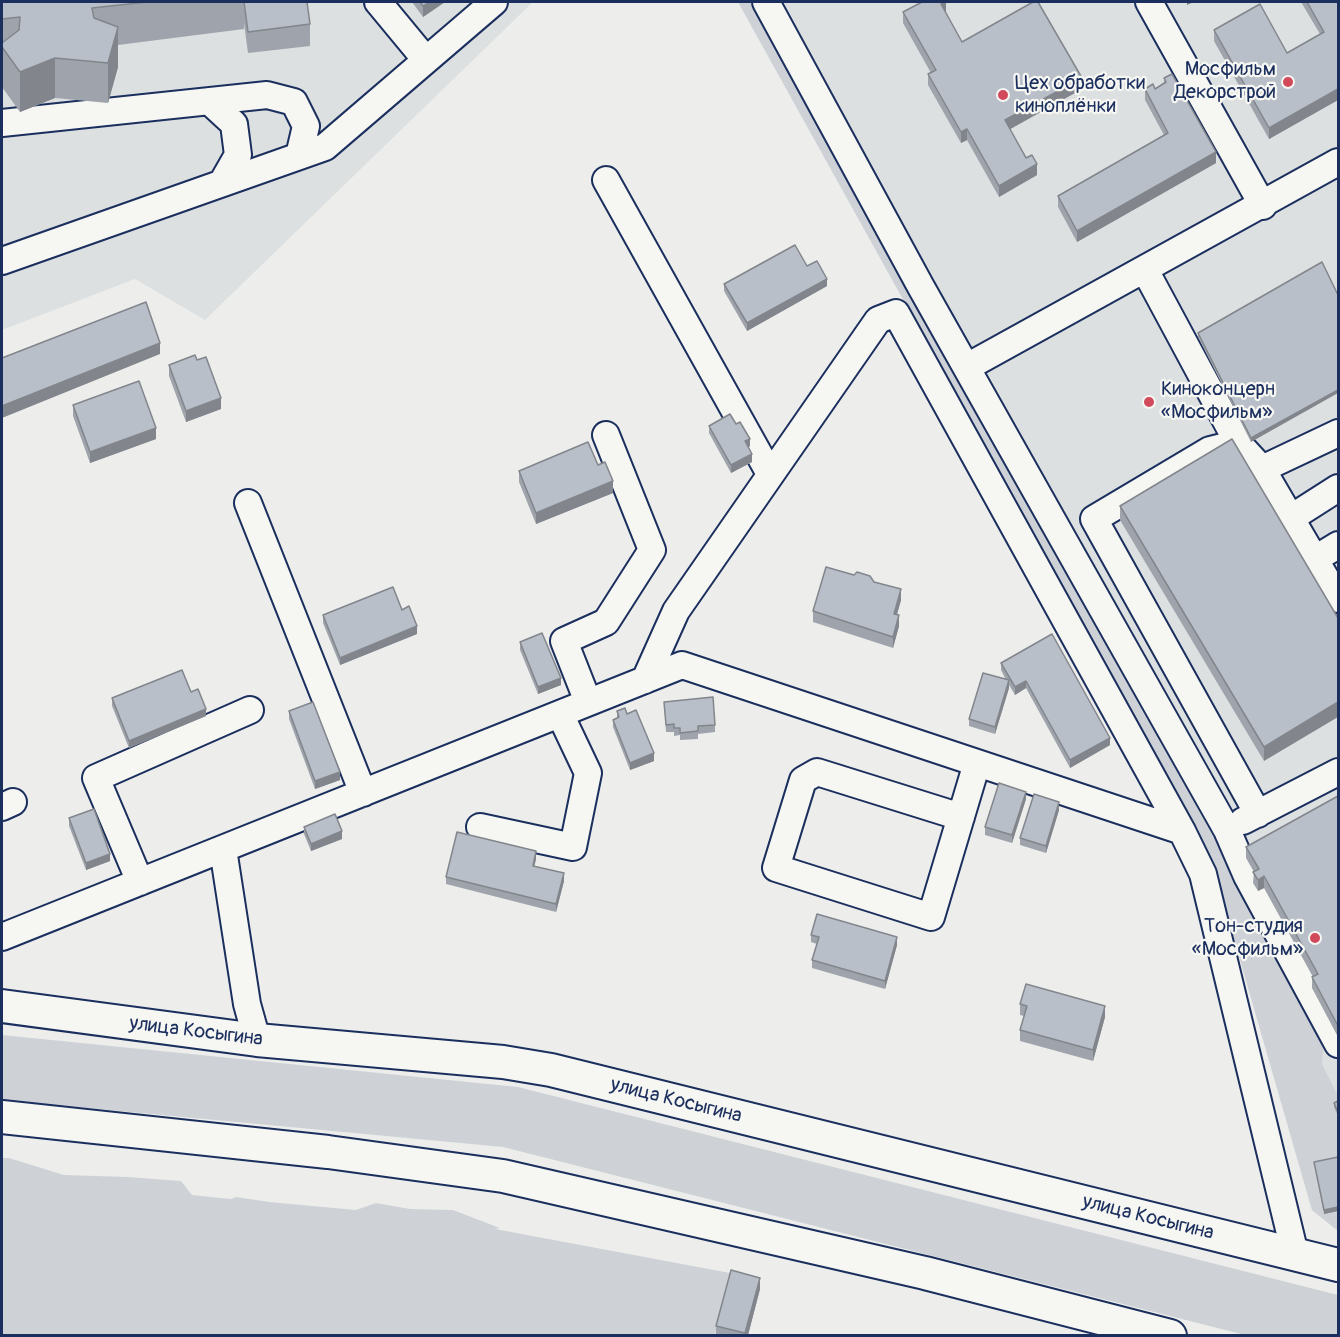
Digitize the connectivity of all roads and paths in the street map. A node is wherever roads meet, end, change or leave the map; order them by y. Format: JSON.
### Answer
{"nodes":[{"id":1,"x":378,"y":2,"type":"edge"},
{"id":2,"x":494,"y":2,"type":"edge"},
{"id":3,"x":766,"y":2,"type":"edge"},
{"id":4,"x":1149,"y":2,"type":"edge"},
{"id":5,"x":426,"y":60,"type":"junction"},
{"id":6,"x":209,"y":101,"type":"junction"},
{"id":7,"x":2,"y":123,"type":"edge"},
{"id":8,"x":299,"y":156,"type":"junction"},
{"id":9,"x":1338,"y":162,"type":"edge"},
{"id":10,"x":606,"y":180,"type":"dead end"},
{"id":11,"x":222,"y":183,"type":"junction"},
{"id":12,"x":1263,"y":206,"type":"junction"},
{"id":13,"x":2,"y":261,"type":"edge"},
{"id":14,"x":1145,"y":270,"type":"junction"},
{"id":15,"x":967,"y":367,"type":"junction"},
{"id":16,"x":1338,"y":433,"type":"edge"},
{"id":17,"x":606,"y":435,"type":"dead end"},
{"id":18,"x":1238,"y":443,"type":"junction"},
{"id":19,"x":1262,"y":469,"type":"junction"},
{"id":20,"x":770,"y":474,"type":"junction"},
{"id":21,"x":1338,"y":488,"type":"edge"},
{"id":22,"x":248,"y":503,"type":"dead end"},
{"id":23,"x":1291,"y":518,"type":"junction"},
{"id":24,"x":1338,"y":545,"type":"edge"},
{"id":25,"x":1315,"y":559,"type":"junction"},
{"id":26,"x":1338,"y":599,"type":"edge"},
{"id":27,"x":645,"y":680,"type":"junction"},
{"id":28,"x":588,"y":702,"type":"junction"},
{"id":29,"x":250,"y":710,"type":"dead end"},
{"id":30,"x":560,"y":714,"type":"junction"},
{"id":31,"x":977,"y":763,"type":"junction"},
{"id":32,"x":1338,"y":772,"type":"edge"},
{"id":33,"x":363,"y":793,"type":"junction"},
{"id":34,"x":1258,"y":814,"type":"junction"},
{"id":35,"x":961,"y":817,"type":"junction"},
{"id":36,"x":480,"y":827,"type":"dead end"},
{"id":37,"x":1227,"y":830,"type":"junction"},
{"id":38,"x":1182,"y":831,"type":"junction"},
{"id":39,"x":223,"y":849,"type":"junction"},
{"id":40,"x":140,"y":882,"type":"junction"},
{"id":41,"x":2,"y":937,"type":"edge"},
{"id":42,"x":2,"y":1006,"type":"edge"},
{"id":43,"x":258,"y":1040,"type":"junction"},
{"id":44,"x":1338,"y":1044,"type":"edge"},
{"id":45,"x":2,"y":1117,"type":"edge"},
{"id":46,"x":1295,"y":1254,"type":"junction"},
{"id":47,"x":1338,"y":1265,"type":"edge"},
{"id":48,"x":1170,"y":1335,"type":"edge"}],
"edges":[{"from":1,"to":5,"type":"street"},
{"from":2,"to":5,"type":"street"},
{"from":3,"to":15,"type":"street"},
{"from":4,"to":12,"type":"street"},
{"from":5,"to":8,"type":"street"},
{"from":6,"to":7,"type":"street"},
{"from":6,"to":8,"type":"street"},
{"from":6,"to":11,"type":"street"},
{"from":8,"to":11,"type":"street"},
{"from":9,"to":12,"type":"street"},
{"from":10,"to":20,"type":"street"},
{"from":11,"to":13,"type":"street"},
{"from":12,"to":14,"type":"street"},
{"from":14,"to":15,"type":"street"},
{"from":14,"to":18,"type":"street"},
{"from":15,"to":37,"type":"street"},
{"from":16,"to":19,"type":"street"},
{"from":17,"to":28,"type":"street"},
{"from":18,"to":19,"type":"street"},
{"from":18,"to":34,"type":"street"},
{"from":19,"to":23,"type":"street"},
{"from":20,"to":27,"type":"street"},
{"from":20,"to":38,"type":"street"},
{"from":21,"to":23,"type":"street"},
{"from":22,"to":33,"type":"street"},
{"from":23,"to":25,"type":"street"},
{"from":24,"to":25,"type":"street"},
{"from":25,"to":26,"type":"street"},
{"from":27,"to":28,"type":"street"},
{"from":27,"to":31,"type":"street"},
{"from":28,"to":30,"type":"street"},
{"from":29,"to":40,"type":"street"},
{"from":30,"to":33,"type":"street"},
{"from":30,"to":36,"type":"street"},
{"from":31,"to":35,"type":"street"},
{"from":31,"to":38,"type":"street"},
{"from":32,"to":34,"type":"street"},
{"from":33,"to":39,"type":"street"},
{"from":34,"to":37,"type":"street"},
{"from":35,"to":35,"type":"street"},
{"from":37,"to":44,"type":"street"},
{"from":38,"to":46,"type":"street"},
{"from":39,"to":40,"type":"street"},
{"from":39,"to":43,"type":"street"},
{"from":40,"to":41,"type":"street"},
{"from":42,"to":43,"type":"main road","name":"улица Косыгина"},
{"from":43,"to":46,"type":"main road","name":"улица Косыгина"},
{"from":45,"to":48,"type":"main road"},
{"from":46,"to":47,"type":"main road","name":"улица Косыгина"}]}
